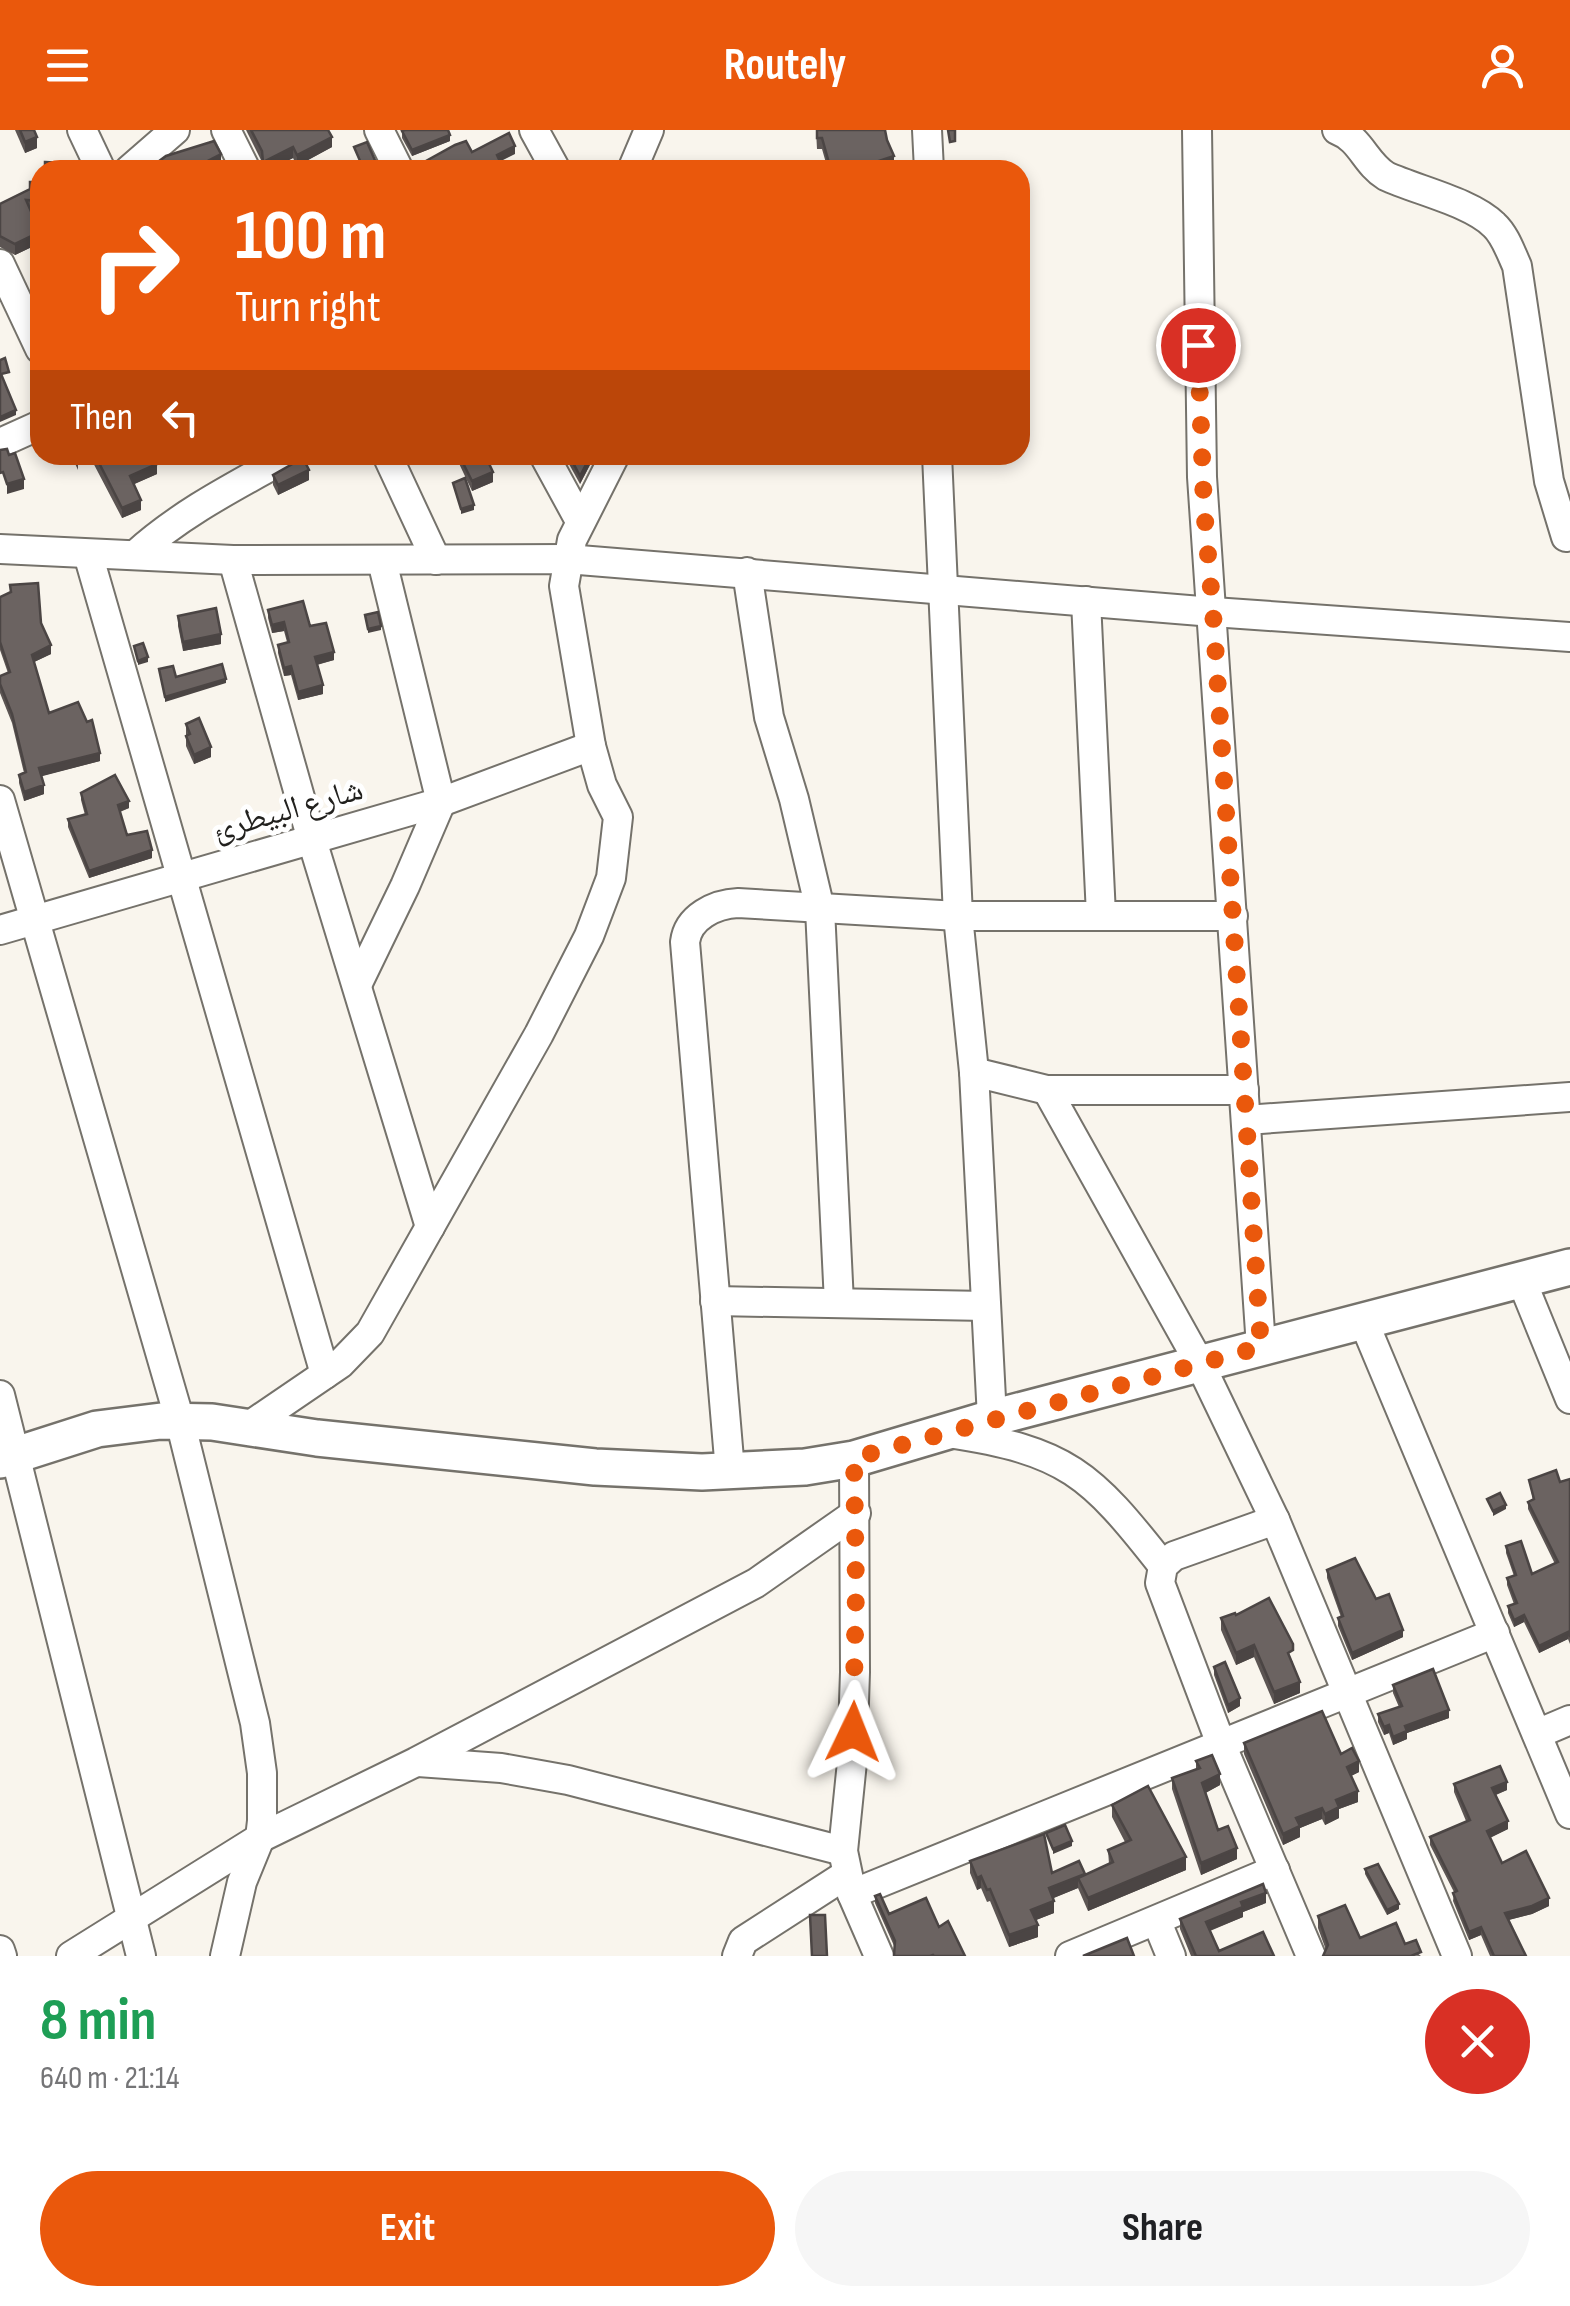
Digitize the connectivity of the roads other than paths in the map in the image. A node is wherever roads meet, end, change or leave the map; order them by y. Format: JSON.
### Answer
{"nodes":[{"id":1,"x":82,"y":130,"type":"edge"},
{"id":2,"x":175,"y":130,"type":"edge"},
{"id":3,"x":226,"y":130,"type":"edge"},
{"id":4,"x":379,"y":130,"type":"edge"},
{"id":5,"x":534,"y":130,"type":"edge"},
{"id":6,"x":649,"y":130,"type":"edge"},
{"id":7,"x":928,"y":130,"type":"edge"},
{"id":8,"x":1197,"y":130,"type":"edge"},
{"id":9,"x":1337,"y":130,"type":"edge"},
{"id":10,"x":96,"y":160,"type":"edge"},
{"id":11,"x":140,"y":160,"type":"edge"},
{"id":12,"x":241,"y":160,"type":"edge"},
{"id":13,"x":394,"y":160,"type":"edge"},
{"id":14,"x":550,"y":160,"type":"edge"},
{"id":15,"x":636,"y":160,"type":"edge"},
{"id":16,"x":928,"y":160,"type":"edge"},
{"id":17,"x":0,"y":264,"type":"edge"},
{"id":18,"x":30,"y":327,"type":"edge"},
{"id":19,"x":30,"y":430,"type":"edge"},
{"id":20,"x":0,"y":443,"type":"edge"},
{"id":21,"x":273,"y":465,"type":"edge"},
{"id":22,"x":392,"y":465,"type":"edge"},
{"id":23,"x":550,"y":465,"type":"edge"},
{"id":24,"x":610,"y":465,"type":"edge"},
{"id":25,"x":937,"y":465,"type":"edge"},
{"id":26,"x":580,"y":520,"type":"junction"},
{"id":27,"x":1569,"y":538,"type":"edge"},
{"id":28,"x":0,"y":549,"type":"edge"},
{"id":29,"x":88,"y":554,"type":"junction"},
{"id":30,"x":134,"y":555,"type":"junction"},
{"id":31,"x":567,"y":559,"type":"junction"},
{"id":32,"x":232,"y":560,"type":"junction"},
{"id":33,"x":436,"y":560,"type":"junction"},
{"id":34,"x":382,"y":561,"type":"junction"},
{"id":35,"x":746,"y":572,"type":"junction"},
{"id":36,"x":941,"y":588,"type":"junction"},
{"id":37,"x":1086,"y":601,"type":"junction"},
{"id":38,"x":1213,"y":612,"type":"junction"},
{"id":39,"x":1570,"y":637,"type":"edge"},
{"id":40,"x":591,"y":746,"type":"junction"},
{"id":41,"x":0,"y":800,"type":"edge"},
{"id":42,"x":442,"y":802,"type":"junction"},
{"id":43,"x":312,"y":840,"type":"junction"},
{"id":44,"x":182,"y":877,"type":"junction"},
{"id":45,"x":820,"y":909,"type":"junction"},
{"id":46,"x":1102,"y":915,"type":"junction"},
{"id":47,"x":958,"y":916,"type":"junction"},
{"id":48,"x":1233,"y":916,"type":"junction"},
{"id":49,"x":36,"y":919,"type":"junction"},
{"id":50,"x":0,"y":930,"type":"edge"},
{"id":51,"x":357,"y":984,"type":"junction"},
{"id":52,"x":974,"y":1072,"type":"junction"},
{"id":53,"x":1046,"y":1090,"type":"junction"},
{"id":54,"x":1244,"y":1090,"type":"junction"},
{"id":55,"x":1570,"y":1097,"type":"edge"},
{"id":56,"x":1246,"y":1120,"type":"junction"},
{"id":57,"x":430,"y":1227,"type":"junction"},
{"id":58,"x":1570,"y":1267,"type":"edge"},
{"id":59,"x":1521,"y":1279,"type":"junction"},
{"id":60,"x":715,"y":1301,"type":"junction"},
{"id":61,"x":839,"y":1303,"type":"junction"},
{"id":62,"x":986,"y":1306,"type":"junction"},
{"id":63,"x":1362,"y":1320,"type":"junction"},
{"id":64,"x":1261,"y":1347,"type":"junction"},
{"id":65,"x":1200,"y":1364,"type":"junction"},
{"id":66,"x":325,"y":1374,"type":"junction"},
{"id":67,"x":0,"y":1395,"type":"edge"},
{"id":68,"x":1570,"y":1399,"type":"edge"},
{"id":69,"x":992,"y":1418,"type":"junction"},
{"id":70,"x":180,"y":1421,"type":"junction"},
{"id":71,"x":249,"y":1426,"type":"junction"},
{"id":72,"x":943,"y":1432,"type":"junction"},
{"id":73,"x":8,"y":1457,"type":"edge"},
{"id":74,"x":854,"y":1458,"type":"junction"},
{"id":75,"x":730,"y":1471,"type":"junction"},
{"id":76,"x":856,"y":1513,"type":"junction"},
{"id":77,"x":1275,"y":1520,"type":"junction"},
{"id":78,"x":1163,"y":1566,"type":"junction"},
{"id":79,"x":1495,"y":1633,"type":"junction"},
{"id":80,"x":1348,"y":1694,"type":"junction"},
{"id":81,"x":1570,"y":1720,"type":"edge"},
{"id":82,"x":1537,"y":1734,"type":"junction"},
{"id":83,"x":1221,"y":1744,"type":"junction"},
{"id":84,"x":416,"y":1762,"type":"junction"},
{"id":85,"x":1570,"y":1814,"type":"edge"},
{"id":86,"x":260,"y":1838,"type":"junction"},
{"id":87,"x":1275,"y":1870,"type":"junction"},
{"id":88,"x":847,"y":1873,"type":"junction"},
{"id":89,"x":130,"y":1917,"type":"junction"},
{"id":90,"x":1157,"y":1922,"type":"junction"},
{"id":91,"x":70,"y":1956,"type":"edge"},
{"id":92,"x":142,"y":1956,"type":"edge"},
{"id":93,"x":225,"y":1956,"type":"edge"},
{"id":94,"x":738,"y":1956,"type":"edge"},
{"id":95,"x":879,"y":1956,"type":"edge"},
{"id":96,"x":1070,"y":1956,"type":"edge"},
{"id":97,"x":1171,"y":1956,"type":"edge"},
{"id":98,"x":1311,"y":1956,"type":"edge"},
{"id":99,"x":1457,"y":1956,"type":"edge"}],
"edges":[{"from":1,"to":10,"type":"street"},
{"from":2,"to":11,"type":"street"},
{"from":3,"to":12,"type":"street"},
{"from":4,"to":13,"type":"street"},
{"from":5,"to":14,"type":"street"},
{"from":6,"to":15,"type":"street"},
{"from":7,"to":16,"type":"street"},
{"from":8,"to":38,"type":"street"},
{"from":9,"to":27,"type":"street"},
{"from":17,"to":18,"type":"street"},
{"from":19,"to":20,"type":"street"},
{"from":21,"to":30,"type":"street"},
{"from":22,"to":33,"type":"street"},
{"from":23,"to":26,"type":"street"},
{"from":24,"to":26,"type":"street"},
{"from":25,"to":36,"type":"street"},
{"from":26,"to":31,"type":"street"},
{"from":28,"to":29,"type":"street"},
{"from":29,"to":30,"type":"street"},
{"from":29,"to":44,"type":"street"},
{"from":30,"to":32,"type":"street"},
{"from":31,"to":33,"type":"street"},
{"from":31,"to":35,"type":"street"},
{"from":31,"to":40,"type":"street"},
{"from":32,"to":34,"type":"street"},
{"from":32,"to":43,"type":"street"},
{"from":33,"to":34,"type":"street"},
{"from":34,"to":42,"type":"street"},
{"from":35,"to":36,"type":"street"},
{"from":35,"to":45,"type":"street"},
{"from":36,"to":37,"type":"street"},
{"from":36,"to":47,"type":"street"},
{"from":37,"to":38,"type":"street"},
{"from":37,"to":46,"type":"street"},
{"from":38,"to":39,"type":"street"},
{"from":38,"to":48,"type":"street"},
{"from":40,"to":42,"type":"street","name":"شارع البيطرئ"},
{"from":40,"to":57,"type":"street"},
{"from":41,"to":49,"type":"street"},
{"from":42,"to":43,"type":"street","name":"شارع البيطرئ"},
{"from":42,"to":51,"type":"street"},
{"from":43,"to":44,"type":"street","name":"شارع البيطرئ"},
{"from":43,"to":51,"type":"street"},
{"from":44,"to":49,"type":"street","name":"شارع البيطرئ"},
{"from":44,"to":66,"type":"street"},
{"from":45,"to":47,"type":"street"},
{"from":45,"to":60,"type":"street"},
{"from":45,"to":61,"type":"street"},
{"from":46,"to":47,"type":"street"},
{"from":46,"to":48,"type":"street"},
{"from":47,"to":52,"type":"street"},
{"from":48,"to":54,"type":"street"},
{"from":49,"to":50,"type":"street","name":"شارع البيطرئ"},
{"from":49,"to":70,"type":"street"},
{"from":51,"to":57,"type":"street"},
{"from":52,"to":53,"type":"street"},
{"from":52,"to":62,"type":"street"},
{"from":53,"to":54,"type":"street"},
{"from":53,"to":65,"type":"street"},
{"from":54,"to":56,"type":"street"},
{"from":55,"to":56,"type":"street"},
{"from":56,"to":64,"type":"street"},
{"from":57,"to":66,"type":"street"},
{"from":58,"to":59,"type":"main road"},
{"from":59,"to":63,"type":"main road"},
{"from":59,"to":68,"type":"street"},
{"from":60,"to":61,"type":"street"},
{"from":60,"to":75,"type":"street"},
{"from":61,"to":62,"type":"street"},
{"from":62,"to":69,"type":"street"},
{"from":63,"to":64,"type":"main road"},
{"from":63,"to":79,"type":"street"},
{"from":64,"to":65,"type":"main road"},
{"from":65,"to":69,"type":"main road"},
{"from":65,"to":77,"type":"street"},
{"from":66,"to":71,"type":"street"},
{"from":67,"to":73,"type":"street"},
{"from":69,"to":72,"type":"main road"},
{"from":70,"to":71,"type":"main road"},
{"from":70,"to":73,"type":"main road"},
{"from":70,"to":86,"type":"street"},
{"from":71,"to":75,"type":"main road"},
{"from":72,"to":74,"type":"main road"},
{"from":72,"to":78,"type":"street"},
{"from":73,"to":89,"type":"street"},
{"from":74,"to":75,"type":"main road"},
{"from":74,"to":76,"type":"street"},
{"from":76,"to":84,"type":"street"},
{"from":76,"to":88,"type":"street"},
{"from":77,"to":78,"type":"street"},
{"from":77,"to":80,"type":"street"},
{"from":78,"to":83,"type":"street"},
{"from":79,"to":80,"type":"street"},
{"from":79,"to":82,"type":"street"},
{"from":80,"to":83,"type":"street"},
{"from":80,"to":99,"type":"street"},
{"from":81,"to":82,"type":"street"},
{"from":82,"to":85,"type":"street"},
{"from":83,"to":87,"type":"street"},
{"from":83,"to":88,"type":"street"},
{"from":84,"to":86,"type":"street"},
{"from":84,"to":88,"type":"street"},
{"from":86,"to":89,"type":"street"},
{"from":86,"to":93,"type":"street"},
{"from":87,"to":90,"type":"street"},
{"from":87,"to":98,"type":"street"},
{"from":88,"to":94,"type":"street"},
{"from":88,"to":95,"type":"street"},
{"from":89,"to":91,"type":"street"},
{"from":89,"to":92,"type":"street"},
{"from":90,"to":96,"type":"street"},
{"from":90,"to":97,"type":"street"}]}
